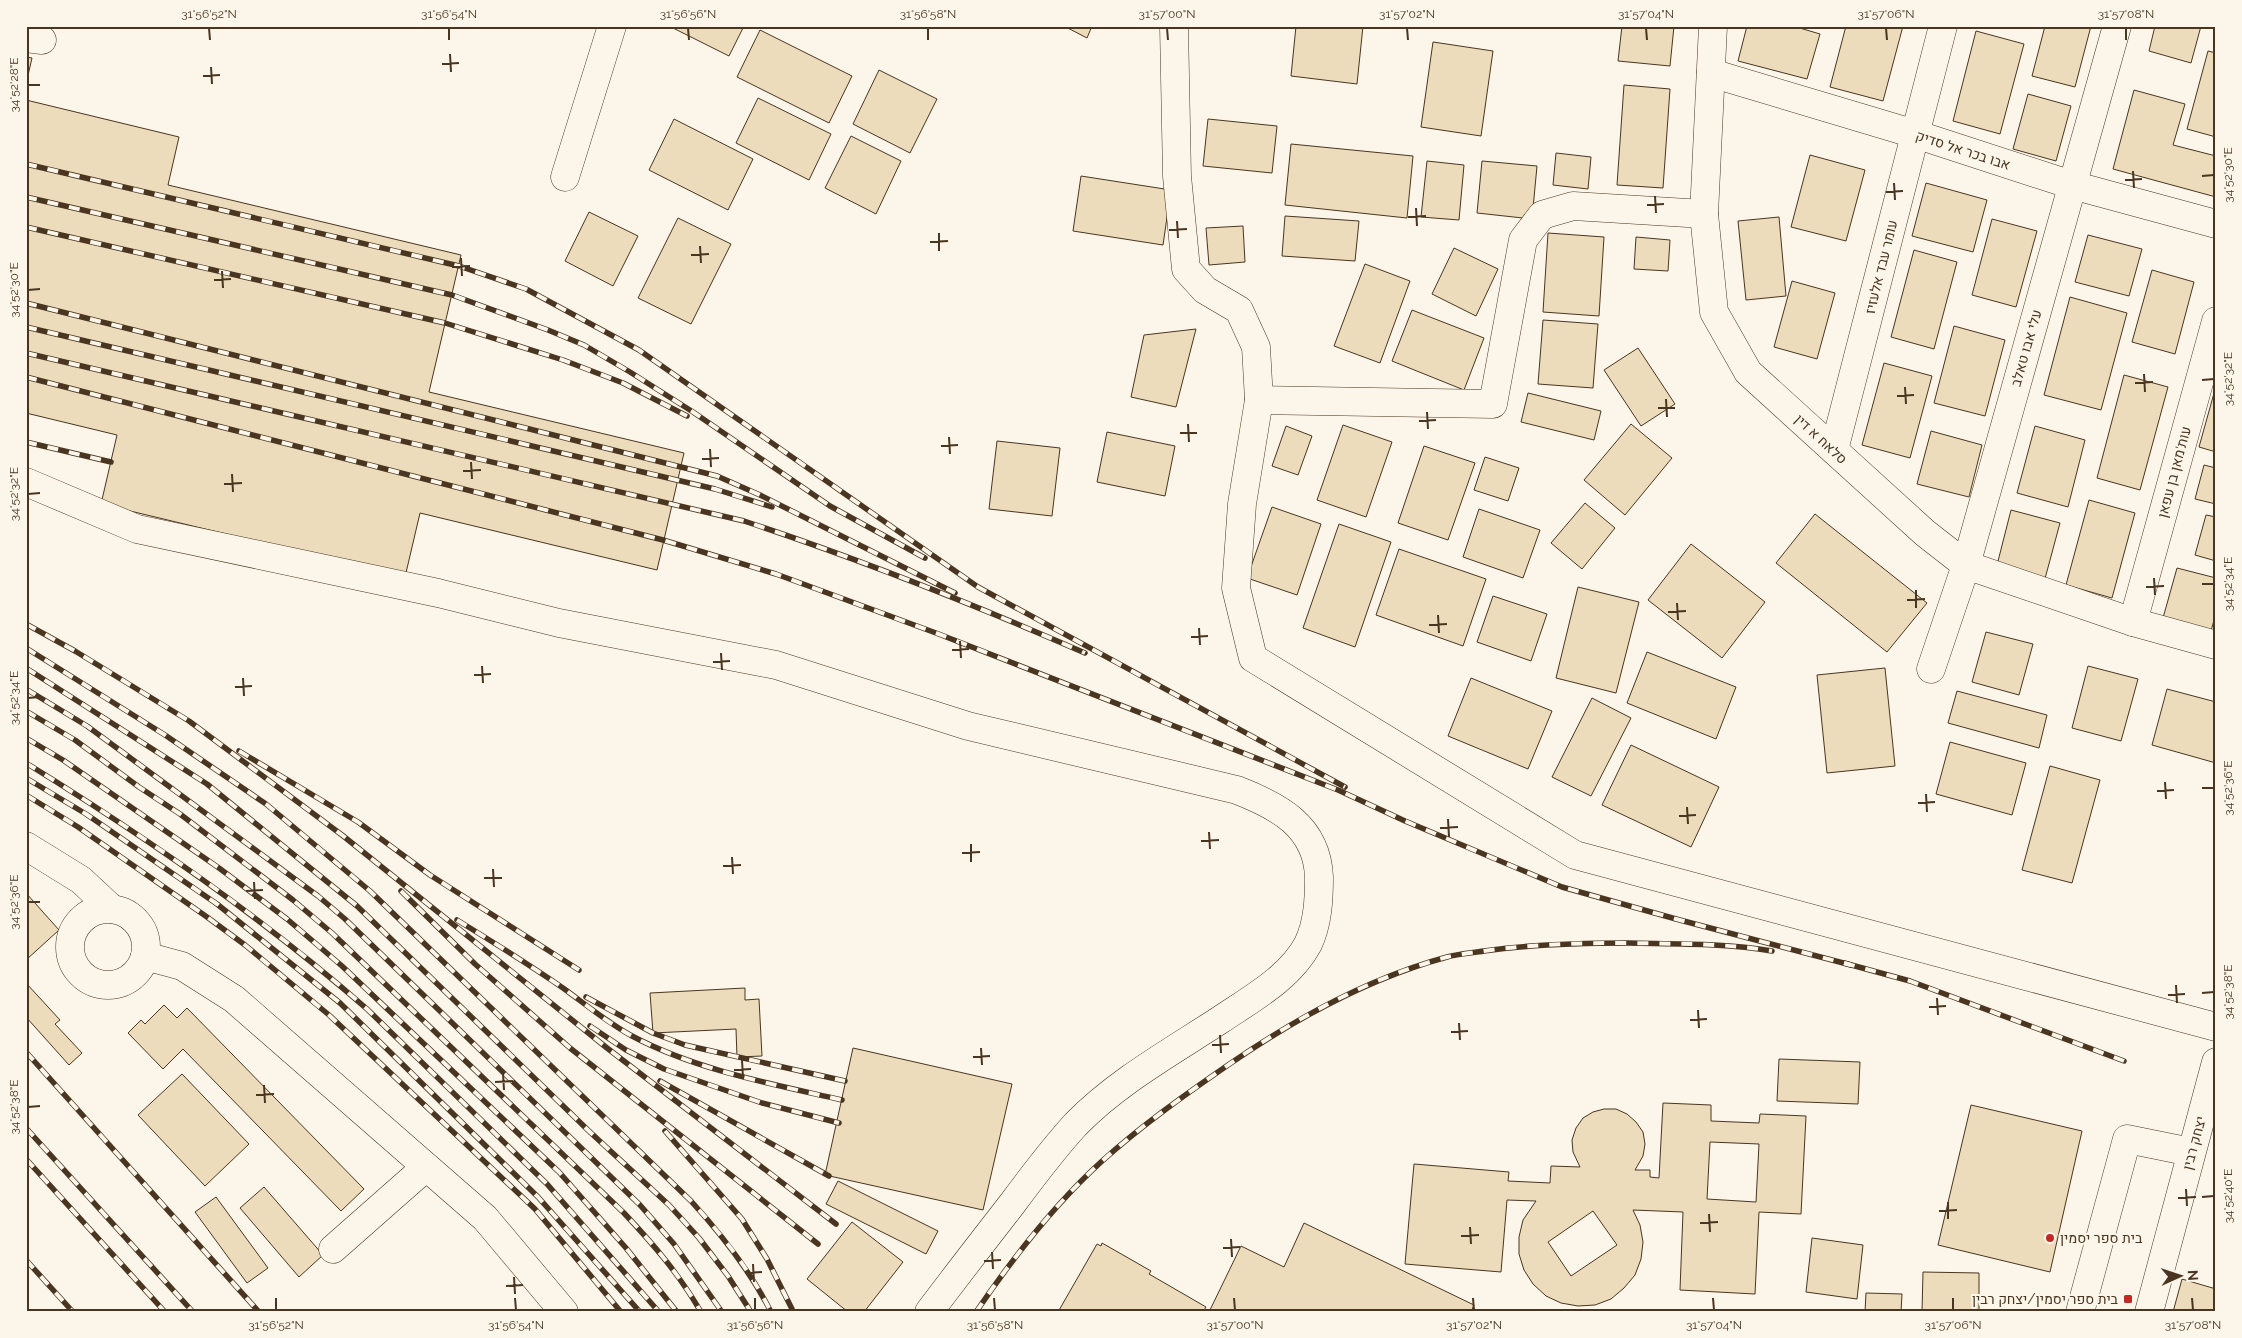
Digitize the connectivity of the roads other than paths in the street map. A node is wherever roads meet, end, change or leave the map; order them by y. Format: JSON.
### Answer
{"nodes":[{"id":1,"x":612,"y":26,"type":"edge"},
{"id":2,"x":1174,"y":26,"type":"edge"},
{"id":3,"x":1713,"y":26,"type":"edge"},
{"id":4,"x":1943,"y":26,"type":"edge"},
{"id":5,"x":2117,"y":26,"type":"edge"},
{"id":6,"x":1711,"y":73,"type":"junction"},
{"id":7,"x":1915,"y":134,"type":"junction"},
{"id":8,"x":565,"y":177,"type":"dead end"},
{"id":9,"x":2072,"y":185,"type":"junction"},
{"id":10,"x":1704,"y":214,"type":"junction"},
{"id":11,"x":2216,"y":224,"type":"edge"},
{"id":12,"x":2216,"y":321,"type":"edge"},
{"id":13,"x":1259,"y":400,"type":"junction"},
{"id":14,"x":1834,"y":450,"type":"junction"},
{"id":15,"x":26,"y":482,"type":"edge"},
{"id":16,"x":1966,"y":565,"type":"junction"},
{"id":17,"x":2132,"y":622,"type":"junction"},
{"id":18,"x":2216,"y":645,"type":"edge"},
{"id":19,"x":1931,"y":669,"type":"dead end"},
{"id":20,"x":26,"y":846,"type":"edge"},
{"id":21,"x":112,"y":909,"type":"junction"},
{"id":22,"x":145,"y":956,"type":"junction"},
{"id":23,"x":2216,"y":1027,"type":"edge"},
{"id":24,"x":2216,"y":1062,"type":"edge"},
{"id":25,"x":2191,"y":1152,"type":"junction"},
{"id":26,"x":426,"y":1167,"type":"junction"},
{"id":27,"x":333,"y":1249,"type":"dead end"},
{"id":28,"x":564,"y":1312,"type":"edge"},
{"id":29,"x":929,"y":1312,"type":"edge"},
{"id":30,"x":2080,"y":1312,"type":"edge"},
{"id":31,"x":2149,"y":1312,"type":"edge"}],
"edges":[{"from":1,"to":8,"type":"street"},
{"from":2,"to":13,"type":"street"},
{"from":3,"to":6,"type":"street","name":"סלאח א דין"},
{"from":4,"to":7,"type":"street","name":"עומר עבד אלעזיז"},
{"from":5,"to":9,"type":"street","name":"עלי אבו טאלב"},
{"from":6,"to":7,"type":"street","name":"אבו בכר אל סדיק"},
{"from":6,"to":10,"type":"street","name":"סלאח א דין"},
{"from":7,"to":9,"type":"street","name":"אבו בכר אל סדיק"},
{"from":7,"to":14,"type":"street","name":"עומר עבד אלעזיז"},
{"from":9,"to":11,"type":"street","name":"אבו בכר אל סדיק"},
{"from":9,"to":16,"type":"street","name":"עלי אבו טאלב"},
{"from":10,"to":13,"type":"street"},
{"from":10,"to":14,"type":"street","name":"סלאח א דין"},
{"from":12,"to":17,"type":"street","name":"עות'מאן בן עפאן"},
{"from":13,"to":23,"type":"street"},
{"from":14,"to":16,"type":"street","name":"סלאח א דין"},
{"from":15,"to":29,"type":"street"},
{"from":16,"to":17,"type":"street","name":"סלאח א דין"},
{"from":16,"to":19,"type":"street","name":"עלי אבו טאלב"},
{"from":17,"to":18,"type":"street","name":"סלאח א דין"},
{"from":20,"to":21,"type":"street"},
{"from":21,"to":22,"type":"street"},
{"from":21,"to":22,"type":"street"},
{"from":22,"to":26,"type":"street"},
{"from":24,"to":25,"type":"street","name":"יצחק רבין"},
{"from":25,"to":30,"type":"street"},
{"from":25,"to":31,"type":"street","name":"יצחק רבין"},
{"from":26,"to":27,"type":"street"},
{"from":26,"to":28,"type":"street"}]}
